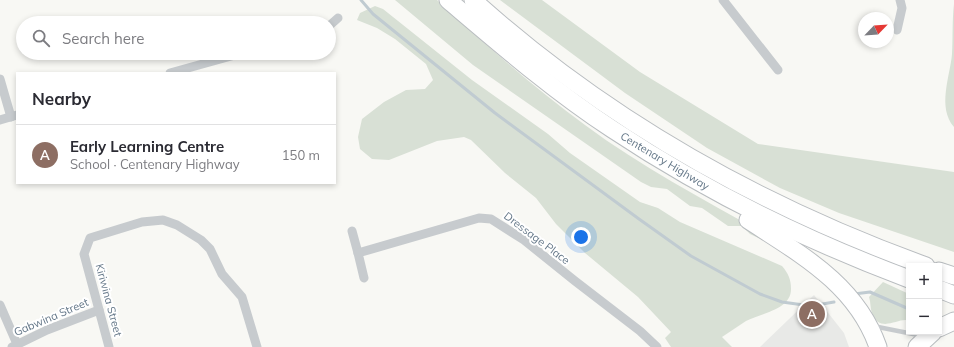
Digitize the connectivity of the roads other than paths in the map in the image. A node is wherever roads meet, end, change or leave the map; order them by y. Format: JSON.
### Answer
{"nodes":[{"id":1,"x":448,"y":0,"type":"edge"},
{"id":2,"x":473,"y":0,"type":"edge"},
{"id":3,"x":723,"y":0,"type":"edge"},
{"id":4,"x":900,"y":0,"type":"edge"},
{"id":5,"x":897,"y":30,"type":"dead end"},
{"id":6,"x":217,"y":60,"type":"edge"},
{"id":7,"x":778,"y":70,"type":"dead end"},
{"id":8,"x":174,"y":72,"type":"edge"},
{"id":9,"x":0,"y":79,"type":"edge"},
{"id":10,"x":14,"y":116,"type":"edge"},
{"id":11,"x":0,"y":120,"type":"edge"},
{"id":12,"x":731,"y":200,"type":"junction"},
{"id":13,"x":352,"y":231,"type":"dead end"},
{"id":14,"x":358,"y":253,"type":"junction"},
{"id":15,"x":919,"y":263,"type":"edge"},
{"id":16,"x":942,"y":272,"type":"edge"},
{"id":17,"x":954,"y":276,"type":"edge"},
{"id":18,"x":364,"y":278,"type":"dead end"},
{"id":19,"x":906,"y":278,"type":"edge"},
{"id":20,"x":942,"y":291,"type":"edge"},
{"id":21,"x":954,"y":295,"type":"edge"},
{"id":22,"x":0,"y":305,"type":"edge"},
{"id":23,"x":99,"y":310,"type":"junction"},
{"id":24,"x":954,"y":321,"type":"edge"},
{"id":25,"x":869,"y":325,"type":"junction"},
{"id":26,"x":929,"y":336,"type":"edge"},
{"id":27,"x":15,"y":346,"type":"edge"},
{"id":28,"x":109,"y":347,"type":"edge"},
{"id":29,"x":257,"y":347,"type":"edge"},
{"id":30,"x":657,"y":347,"type":"edge"},
{"id":31,"x":878,"y":347,"type":"edge"}],
"edges":[{"from":1,"to":12,"type":"highway","name":"Centenary Highway"},
{"from":2,"to":15,"type":"highway","name":"Centenary Highway"},
{"from":3,"to":7,"type":"street"},
{"from":4,"to":5,"type":"street"},
{"from":6,"to":8,"type":"street"},
{"from":9,"to":10,"type":"street"},
{"from":10,"to":11,"type":"street"},
{"from":12,"to":19,"type":"highway","name":"Centenary Highway"},
{"from":12,"to":25,"type":"highway"},
{"from":13,"to":14,"type":"street"},
{"from":14,"to":18,"type":"street"},
{"from":14,"to":30,"type":"street","name":"Dressage Place"},
{"from":16,"to":17,"type":"highway"},
{"from":20,"to":21,"type":"highway"},
{"from":22,"to":27,"type":"street"},
{"from":23,"to":27,"type":"street","name":"Gabwina Street"},
{"from":23,"to":28,"type":"street","name":"Kiriwina Street"},
{"from":23,"to":29,"type":"street","name":"Kiriwina Street"},
{"from":24,"to":26,"type":"highway"},
{"from":25,"to":26,"type":"lane"},
{"from":25,"to":31,"type":"highway"}]}
